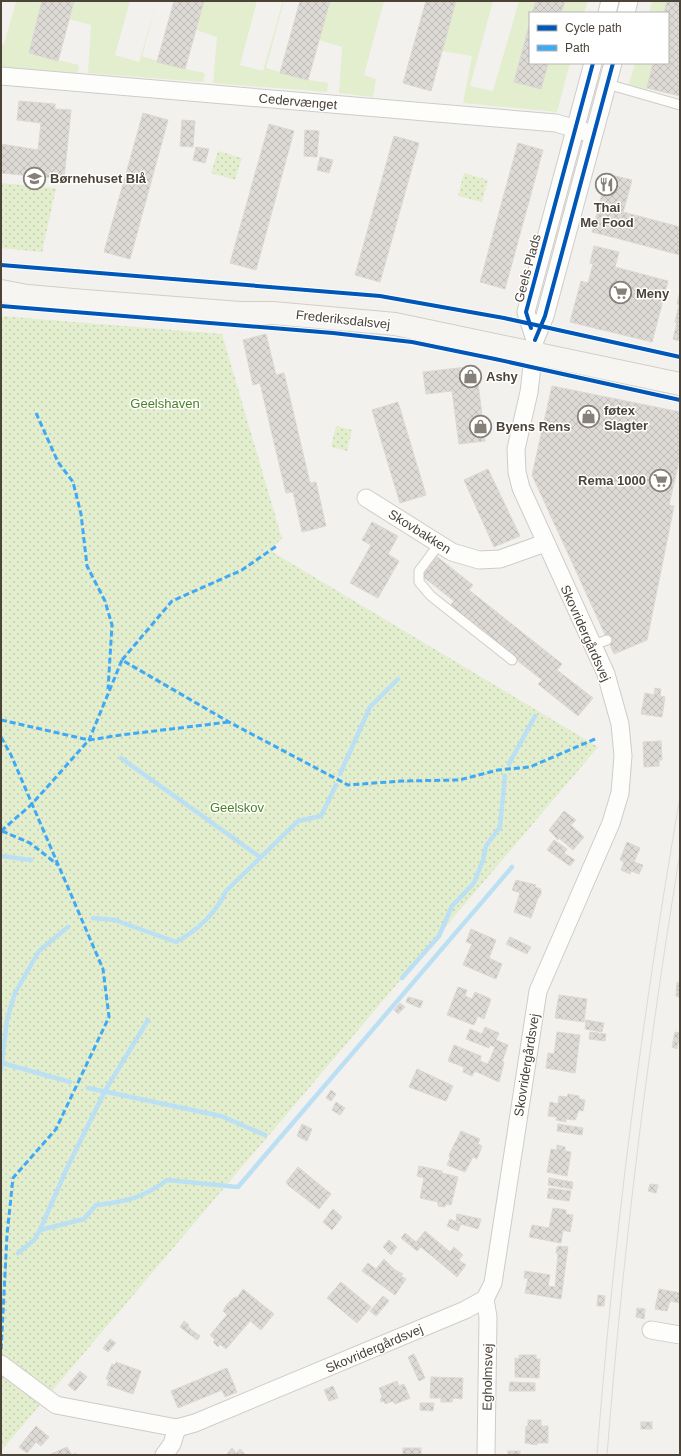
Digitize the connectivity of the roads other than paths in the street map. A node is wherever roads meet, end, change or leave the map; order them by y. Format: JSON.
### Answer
{"nodes":[{"id":1,"x":610,"y":1,"type":"edge"},
{"id":2,"x":629,"y":1,"type":"edge"},
{"id":3,"x":607,"y":12,"type":"edge"},
{"id":4,"x":626,"y":12,"type":"edge"},
{"id":5,"x":593,"y":64,"type":"edge"},
{"id":6,"x":612,"y":64,"type":"edge"},
{"id":7,"x":1,"y":76,"type":"edge"},
{"id":8,"x":607,"y":84,"type":"junction"},
{"id":9,"x":680,"y":105,"type":"edge"},
{"id":10,"x":575,"y":128,"type":"junction"},
{"id":11,"x":593,"y":134,"type":"junction"},
{"id":12,"x":1,"y":281,"type":"edge"},
{"id":13,"x":1,"y":291,"type":"edge"},
{"id":14,"x":534,"y":347,"type":"junction"},
{"id":15,"x":680,"y":373,"type":"edge"},
{"id":16,"x":680,"y":384,"type":"edge"},
{"id":17,"x":366,"y":498,"type":"dead end"},
{"id":18,"x":545,"y":543,"type":"junction"},
{"id":19,"x":439,"y":544,"type":"junction"},
{"id":20,"x":512,"y":660,"type":"dead end"},
{"id":21,"x":485,"y":1299,"type":"junction"},
{"id":22,"x":651,"y":1330,"type":"dead end"},
{"id":23,"x":680,"y":1335,"type":"edge"},
{"id":24,"x":1,"y":1364,"type":"edge"},
{"id":25,"x":177,"y":1428,"type":"junction"},
{"id":26,"x":164,"y":1455,"type":"edge"},
{"id":27,"x":486,"y":1455,"type":"edge"}],
"edges":[{"from":1,"to":3,"type":"street"},
{"from":2,"to":4,"type":"street"},
{"from":5,"to":10,"type":"street","name":"Geels Plads"},
{"from":6,"to":8,"type":"street"},
{"from":7,"to":10,"type":"street","name":"Cedervænget"},
{"from":8,"to":9,"type":"lane"},
{"from":8,"to":11,"type":"street"},
{"from":10,"to":11,"type":"street","name":"Cedervænget"},
{"from":10,"to":14,"type":"street","name":"Geels Plads"},
{"from":11,"to":14,"type":"street"},
{"from":12,"to":14,"type":"street","name":"Frederiksdalsvej"},
{"from":13,"to":14,"type":"street","name":"Frederiksdalsvej"},
{"from":14,"to":15,"type":"street","name":"Frederiksdalsvej"},
{"from":14,"to":16,"type":"street","name":"Frederiksdalsvej"},
{"from":14,"to":18,"type":"street","name":"Skovridergårdsvej"},
{"from":17,"to":19,"type":"street","name":"Skovbakken"},
{"from":18,"to":19,"type":"street","name":"Skovbakken"},
{"from":18,"to":21,"type":"street","name":"Skovridergårdsvej"},
{"from":19,"to":20,"type":"lane"},
{"from":21,"to":25,"type":"street","name":"Skovridergårdsvej"},
{"from":21,"to":27,"type":"street","name":"Egholmsvej"},
{"from":22,"to":23,"type":"street"},
{"from":24,"to":25,"type":"street","name":"Skovridergårdsvej"},
{"from":25,"to":26,"type":"street"}]}
